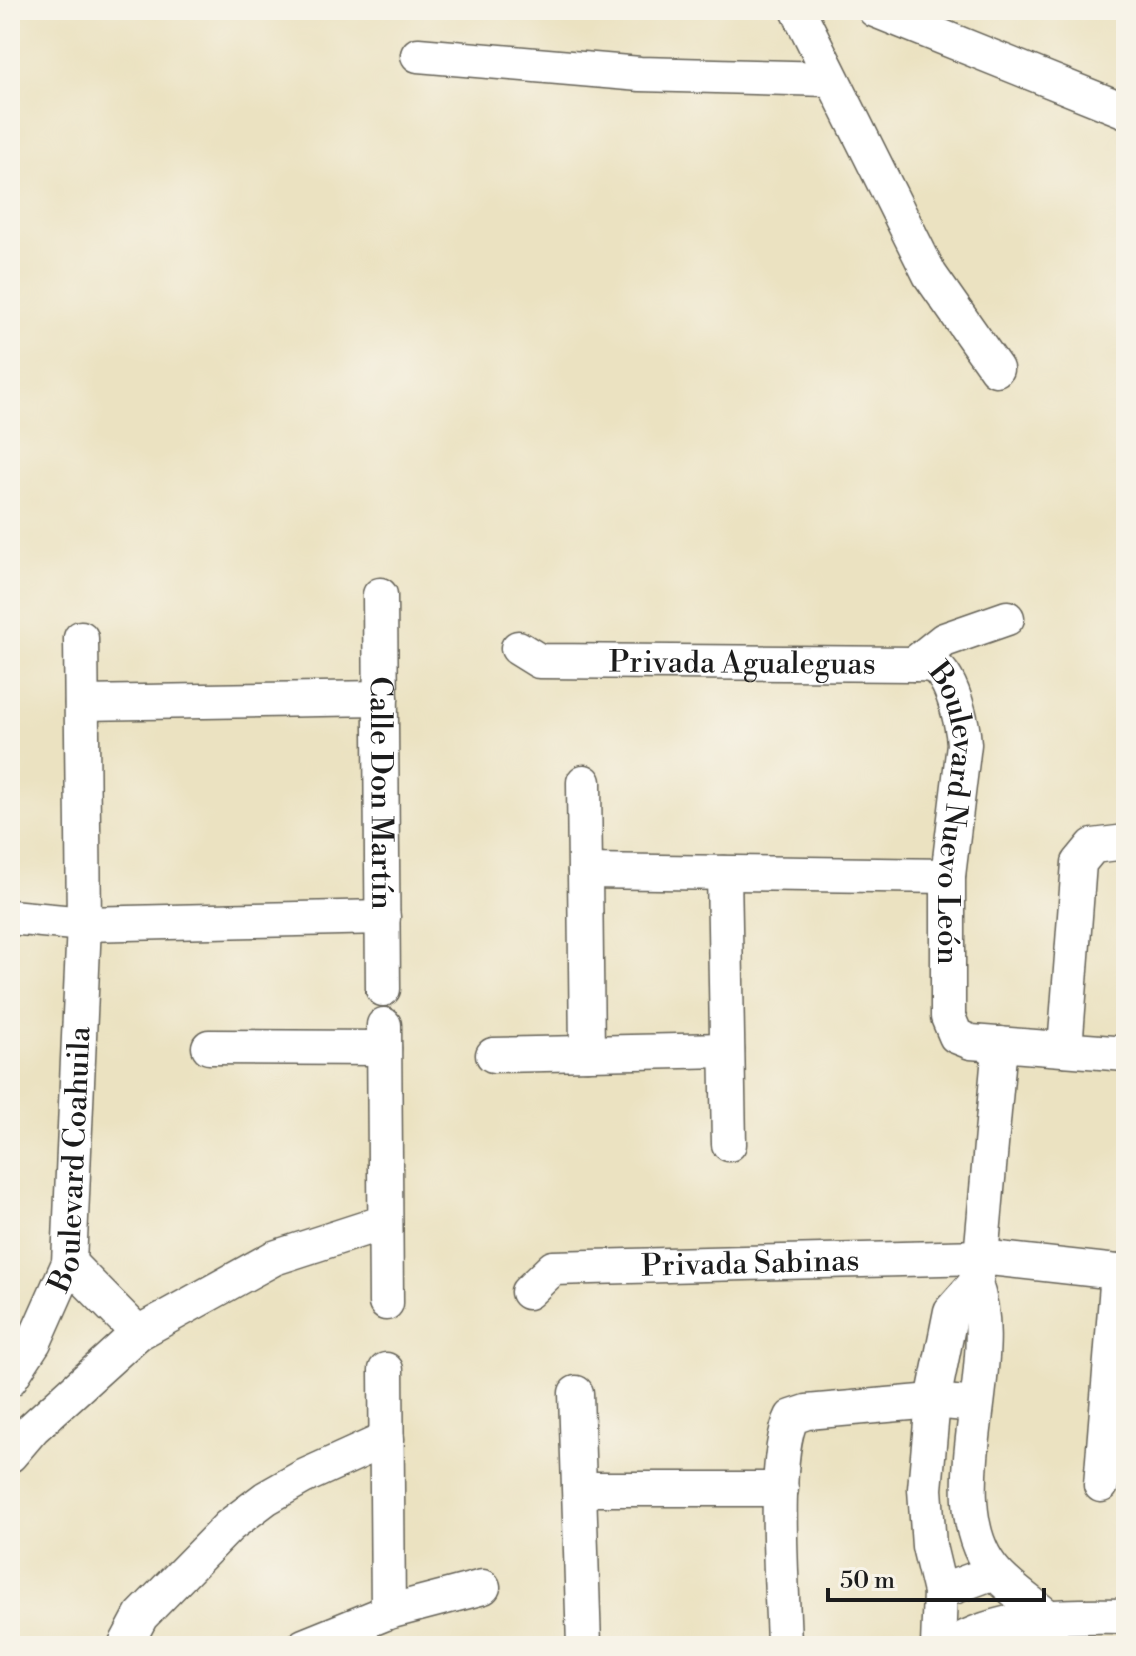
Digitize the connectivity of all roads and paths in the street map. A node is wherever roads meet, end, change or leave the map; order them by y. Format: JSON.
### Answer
{"nodes":[{"id":1,"x":798,"y":10,"type":"edge"},
{"id":2,"x":875,"y":10,"type":"edge"},
{"id":3,"x":418,"y":55,"type":"dead end"},
{"id":4,"x":829,"y":79,"type":"junction"},
{"id":5,"x":1126,"y":111,"type":"edge"},
{"id":6,"x":996,"y":369,"type":"dead end"},
{"id":7,"x":380,"y":595,"type":"dead end"},
{"id":8,"x":1007,"y":618,"type":"dead end"},
{"id":9,"x":81,"y":638,"type":"dead end"},
{"id":10,"x":518,"y":648,"type":"dead end"},
{"id":11,"x":914,"y":664,"type":"junction"},
{"id":12,"x":381,"y":698,"type":"junction"},
{"id":13,"x":82,"y":703,"type":"junction"},
{"id":14,"x":584,"y":782,"type":"dead end"},
{"id":15,"x":1126,"y":842,"type":"edge"},
{"id":16,"x":585,"y":871,"type":"junction"},
{"id":17,"x":724,"y":873,"type":"junction"},
{"id":18,"x":948,"y":876,"type":"junction"},
{"id":19,"x":10,"y":917,"type":"edge"},
{"id":20,"x":383,"y":917,"type":"junction"},
{"id":21,"x":84,"y":924,"type":"junction"},
{"id":22,"x":383,"y":989,"type":"dead end"},
{"id":23,"x":1000,"y":1044,"type":"junction"},
{"id":24,"x":209,"y":1047,"type":"dead end"},
{"id":25,"x":1065,"y":1049,"type":"junction"},
{"id":26,"x":727,"y":1050,"type":"junction"},
{"id":27,"x":587,"y":1053,"type":"junction"},
{"id":28,"x":1126,"y":1054,"type":"edge"},
{"id":29,"x":493,"y":1055,"type":"dead end"},
{"id":30,"x":729,"y":1144,"type":"dead end"},
{"id":31,"x":385,"y":1222,"type":"junction"},
{"id":32,"x":69,"y":1263,"type":"junction"},
{"id":33,"x":978,"y":1270,"type":"junction"},
{"id":34,"x":1122,"y":1272,"type":"edge"},
{"id":35,"x":528,"y":1292,"type":"dead end"},
{"id":36,"x":386,"y":1303,"type":"dead end"},
{"id":37,"x":138,"y":1333,"type":"junction"},
{"id":38,"x":386,"y":1370,"type":"dead end"},
{"id":39,"x":10,"y":1379,"type":"edge"},
{"id":40,"x":576,"y":1393,"type":"dead end"},
{"id":41,"x":933,"y":1401,"type":"junction"},
{"id":42,"x":976,"y":1405,"type":"junction"},
{"id":43,"x":22,"y":1420,"type":"edge"},
{"id":44,"x":387,"y":1439,"type":"junction"},
{"id":45,"x":10,"y":1455,"type":"edge"},
{"id":46,"x":1101,"y":1485,"type":"dead end"},
{"id":47,"x":581,"y":1489,"type":"junction"},
{"id":48,"x":781,"y":1489,"type":"junction"},
{"id":49,"x":994,"y":1572,"type":"junction"},
{"id":50,"x":483,"y":1587,"type":"dead end"},
{"id":51,"x":940,"y":1592,"type":"junction"},
{"id":52,"x":388,"y":1612,"type":"junction"},
{"id":53,"x":1126,"y":1616,"type":"edge"},
{"id":54,"x":1047,"y":1631,"type":"edge"},
{"id":55,"x":125,"y":1646,"type":"edge"},
{"id":56,"x":304,"y":1646,"type":"edge"},
{"id":57,"x":584,"y":1646,"type":"edge"},
{"id":58,"x":784,"y":1646,"type":"edge"},
{"id":59,"x":938,"y":1646,"type":"edge"},
{"id":60,"x":950,"y":1646,"type":"edge"}],
"edges":[{"from":1,"to":4,"type":"street"},
{"from":2,"to":5,"type":"street"},
{"from":3,"to":4,"type":"street"},
{"from":4,"to":6,"type":"street"},
{"from":7,"to":12,"type":"street","name":"Calle Don Martín"},
{"from":8,"to":11,"type":"street","name":"Privada Agualeguas"},
{"from":9,"to":13,"type":"street","name":"Boulevard Coahuila"},
{"from":10,"to":11,"type":"street","name":"Privada Agualeguas"},
{"from":11,"to":18,"type":"street","name":"Boulevard Nuevo León"},
{"from":12,"to":13,"type":"street"},
{"from":12,"to":20,"type":"street","name":"Calle Don Martín"},
{"from":13,"to":21,"type":"street","name":"Boulevard Coahuila"},
{"from":14,"to":16,"type":"street"},
{"from":15,"to":25,"type":"street"},
{"from":16,"to":17,"type":"street"},
{"from":16,"to":27,"type":"street"},
{"from":17,"to":18,"type":"street"},
{"from":17,"to":26,"type":"street"},
{"from":18,"to":23,"type":"street","name":"Boulevard Nuevo León"},
{"from":19,"to":21,"type":"street"},
{"from":20,"to":21,"type":"street"},
{"from":20,"to":22,"type":"street","name":"Calle Don Martín"},
{"from":21,"to":32,"type":"street","name":"Boulevard Coahuila"},
{"from":23,"to":25,"type":"street"},
{"from":23,"to":33,"type":"street"},
{"from":24,"to":31,"type":"street"},
{"from":25,"to":28,"type":"street"},
{"from":26,"to":27,"type":"street"},
{"from":26,"to":30,"type":"street"},
{"from":27,"to":29,"type":"street"},
{"from":31,"to":36,"type":"street"},
{"from":31,"to":37,"type":"street"},
{"from":32,"to":37,"type":"street"},
{"from":32,"to":39,"type":"street","name":"Boulevard Coahuila"},
{"from":33,"to":34,"type":"street","name":"Privada Sabinas"},
{"from":33,"to":35,"type":"street","name":"Privada Sabinas"},
{"from":33,"to":41,"type":"street"},
{"from":33,"to":42,"type":"street"},
{"from":34,"to":46,"type":"street"},
{"from":37,"to":43,"type":"street"},
{"from":38,"to":44,"type":"street"},
{"from":40,"to":47,"type":"street"},
{"from":41,"to":42,"type":"street"},
{"from":41,"to":48,"type":"street"},
{"from":41,"to":51,"type":"street"},
{"from":42,"to":49,"type":"street"},
{"from":43,"to":45,"type":"street"},
{"from":44,"to":52,"type":"street"},
{"from":44,"to":55,"type":"street"},
{"from":47,"to":48,"type":"street"},
{"from":47,"to":57,"type":"street"},
{"from":48,"to":58,"type":"street"},
{"from":49,"to":51,"type":"street"},
{"from":49,"to":54,"type":"street"},
{"from":50,"to":52,"type":"street"},
{"from":51,"to":59,"type":"street"},
{"from":52,"to":56,"type":"street"},
{"from":53,"to":54,"type":"street"},
{"from":54,"to":60,"type":"street"}]}
